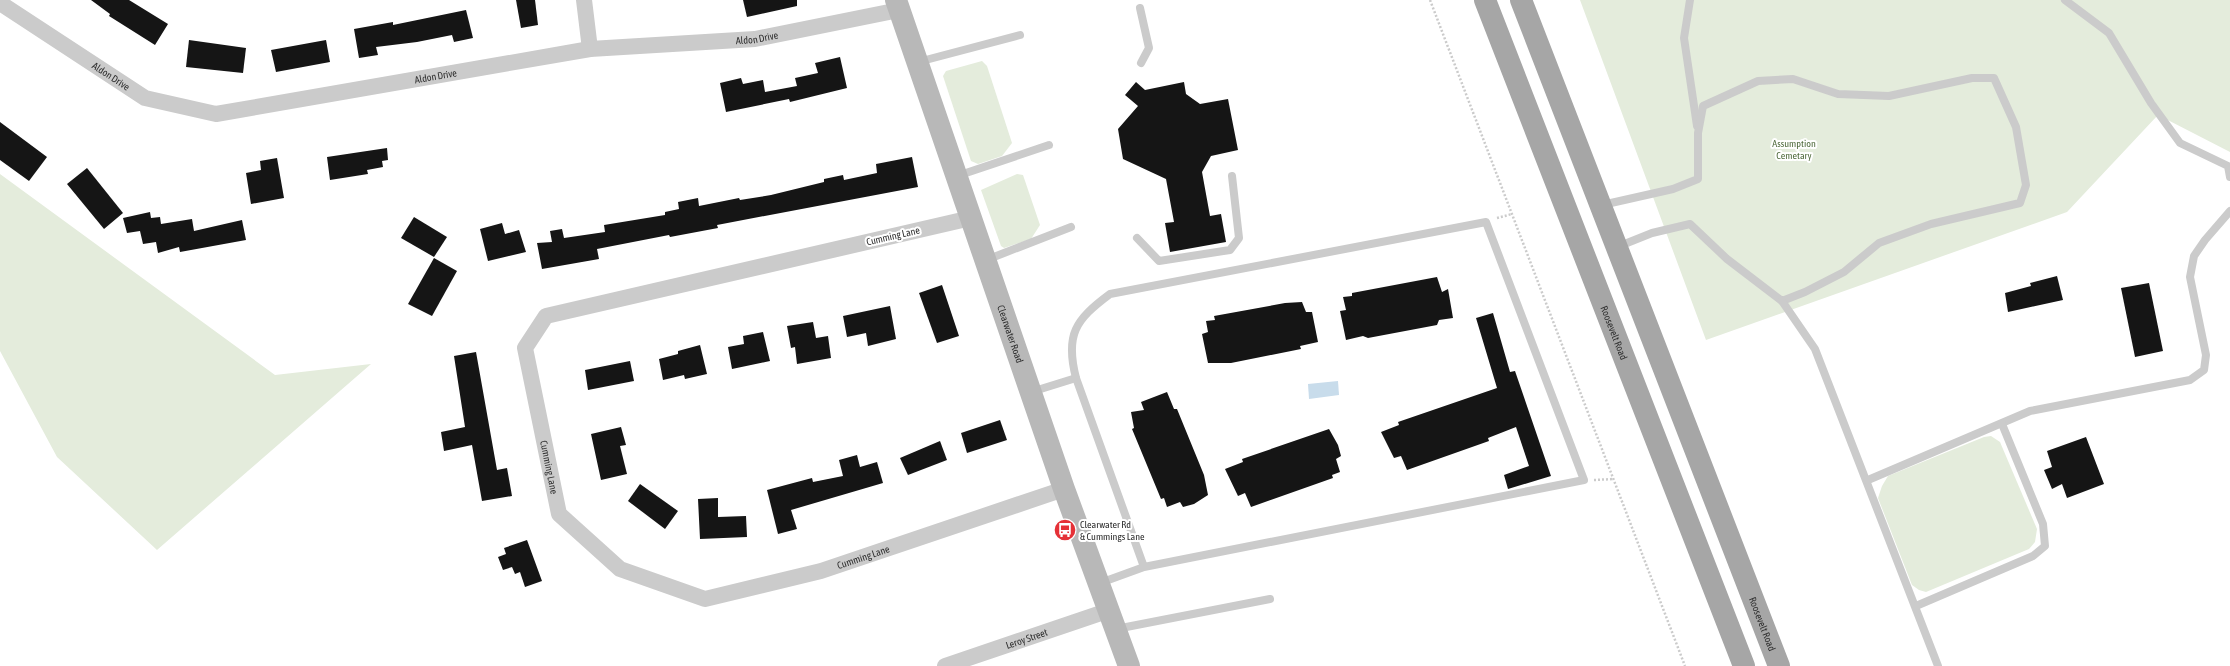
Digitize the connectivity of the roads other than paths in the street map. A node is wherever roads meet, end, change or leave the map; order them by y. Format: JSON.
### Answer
{"nodes":[{"id":1,"x":584,"y":0,"type":"edge"},
{"id":2,"x":1485,"y":0,"type":"edge"},
{"id":3,"x":1521,"y":0,"type":"edge"},
{"id":4,"x":1690,"y":0,"type":"edge"},
{"id":5,"x":2065,"y":0,"type":"edge"},
{"id":6,"x":0,"y":3,"type":"edge"},
{"id":7,"x":898,"y":5,"type":"edge"},
{"id":8,"x":1140,"y":8,"type":"dead end"},
{"id":9,"x":1020,"y":35,"type":"dead end"},
{"id":10,"x":590,"y":49,"type":"junction"},
{"id":11,"x":917,"y":62,"type":"junction"},
{"id":12,"x":1142,"y":63,"type":"dead end"},
{"id":13,"x":1698,"y":133,"type":"junction"},
{"id":14,"x":1049,"y":145,"type":"dead end"},
{"id":15,"x":956,"y":176,"type":"junction"},
{"id":16,"x":1232,"y":176,"type":"dead end"},
{"id":17,"x":2230,"y":177,"type":"edge"},
{"id":18,"x":1600,"y":206,"type":"junction"},
{"id":19,"x":2230,"y":211,"type":"edge"},
{"id":20,"x":971,"y":218,"type":"junction"},
{"id":21,"x":1071,"y":227,"type":"dead end"},
{"id":22,"x":1137,"y":238,"type":"dead end"},
{"id":23,"x":1617,"y":247,"type":"junction"},
{"id":24,"x":985,"y":260,"type":"junction"},
{"id":25,"x":1782,"y":301,"type":"junction"},
{"id":26,"x":1076,"y":378,"type":"junction"},
{"id":27,"x":1031,"y":392,"type":"junction"},
{"id":28,"x":2002,"y":424,"type":"junction"},
{"id":29,"x":1868,"y":480,"type":"junction"},
{"id":30,"x":1064,"y":489,"type":"junction"},
{"id":31,"x":1144,"y":567,"type":"junction"},
{"id":32,"x":1098,"y":584,"type":"junction"},
{"id":33,"x":1270,"y":599,"type":"dead end"},
{"id":34,"x":1916,"y":606,"type":"junction"},
{"id":35,"x":1111,"y":620,"type":"junction"},
{"id":36,"x":945,"y":666,"type":"edge"},
{"id":37,"x":1128,"y":666,"type":"edge"},
{"id":38,"x":1744,"y":666,"type":"edge"},
{"id":39,"x":1779,"y":666,"type":"edge"},
{"id":40,"x":1938,"y":666,"type":"edge"}],
"edges":[{"from":1,"to":10,"type":"street"},
{"from":2,"to":38,"type":"main road","name":"Roosevelt Road"},
{"from":3,"to":18,"type":"main road","name":"Roosevelt Road"},
{"from":4,"to":13,"type":"lane"},
{"from":5,"to":17,"type":"lane"},
{"from":6,"to":10,"type":"street","name":"Aldon Drive"},
{"from":7,"to":10,"type":"street","name":"Aldon Drive"},
{"from":7,"to":11,"type":"street","name":"Clearwater Road"},
{"from":8,"to":12,"type":"lane"},
{"from":9,"to":11,"type":"lane"},
{"from":11,"to":15,"type":"street","name":"Clearwater Road"},
{"from":13,"to":18,"type":"lane"},
{"from":13,"to":25,"type":"lane"},
{"from":14,"to":15,"type":"lane"},
{"from":15,"to":20,"type":"street","name":"Clearwater Road"},
{"from":16,"to":22,"type":"lane"},
{"from":18,"to":23,"type":"main road","name":"Roosevelt Road"},
{"from":19,"to":28,"type":"lane"},
{"from":20,"to":24,"type":"street","name":"Clearwater Road"},
{"from":20,"to":30,"type":"street","name":"Cumming Lane"},
{"from":21,"to":24,"type":"lane"},
{"from":23,"to":25,"type":"lane"},
{"from":23,"to":39,"type":"main road","name":"Roosevelt Road"},
{"from":24,"to":27,"type":"street","name":"Clearwater Road"},
{"from":25,"to":29,"type":"lane"},
{"from":26,"to":27,"type":"lane"},
{"from":26,"to":31,"type":"lane"},
{"from":26,"to":31,"type":"lane"},
{"from":27,"to":30,"type":"street","name":"Clearwater Road"},
{"from":28,"to":29,"type":"lane"},
{"from":28,"to":34,"type":"lane"},
{"from":29,"to":34,"type":"lane"},
{"from":30,"to":32,"type":"street","name":"Clearwater Road"},
{"from":31,"to":32,"type":"lane"},
{"from":32,"to":35,"type":"street","name":"Clearwater Road"},
{"from":33,"to":35,"type":"lane"},
{"from":34,"to":40,"type":"lane"},
{"from":35,"to":36,"type":"street","name":"Leroy Street"},
{"from":35,"to":37,"type":"street","name":"Clearwater Road"}]}
